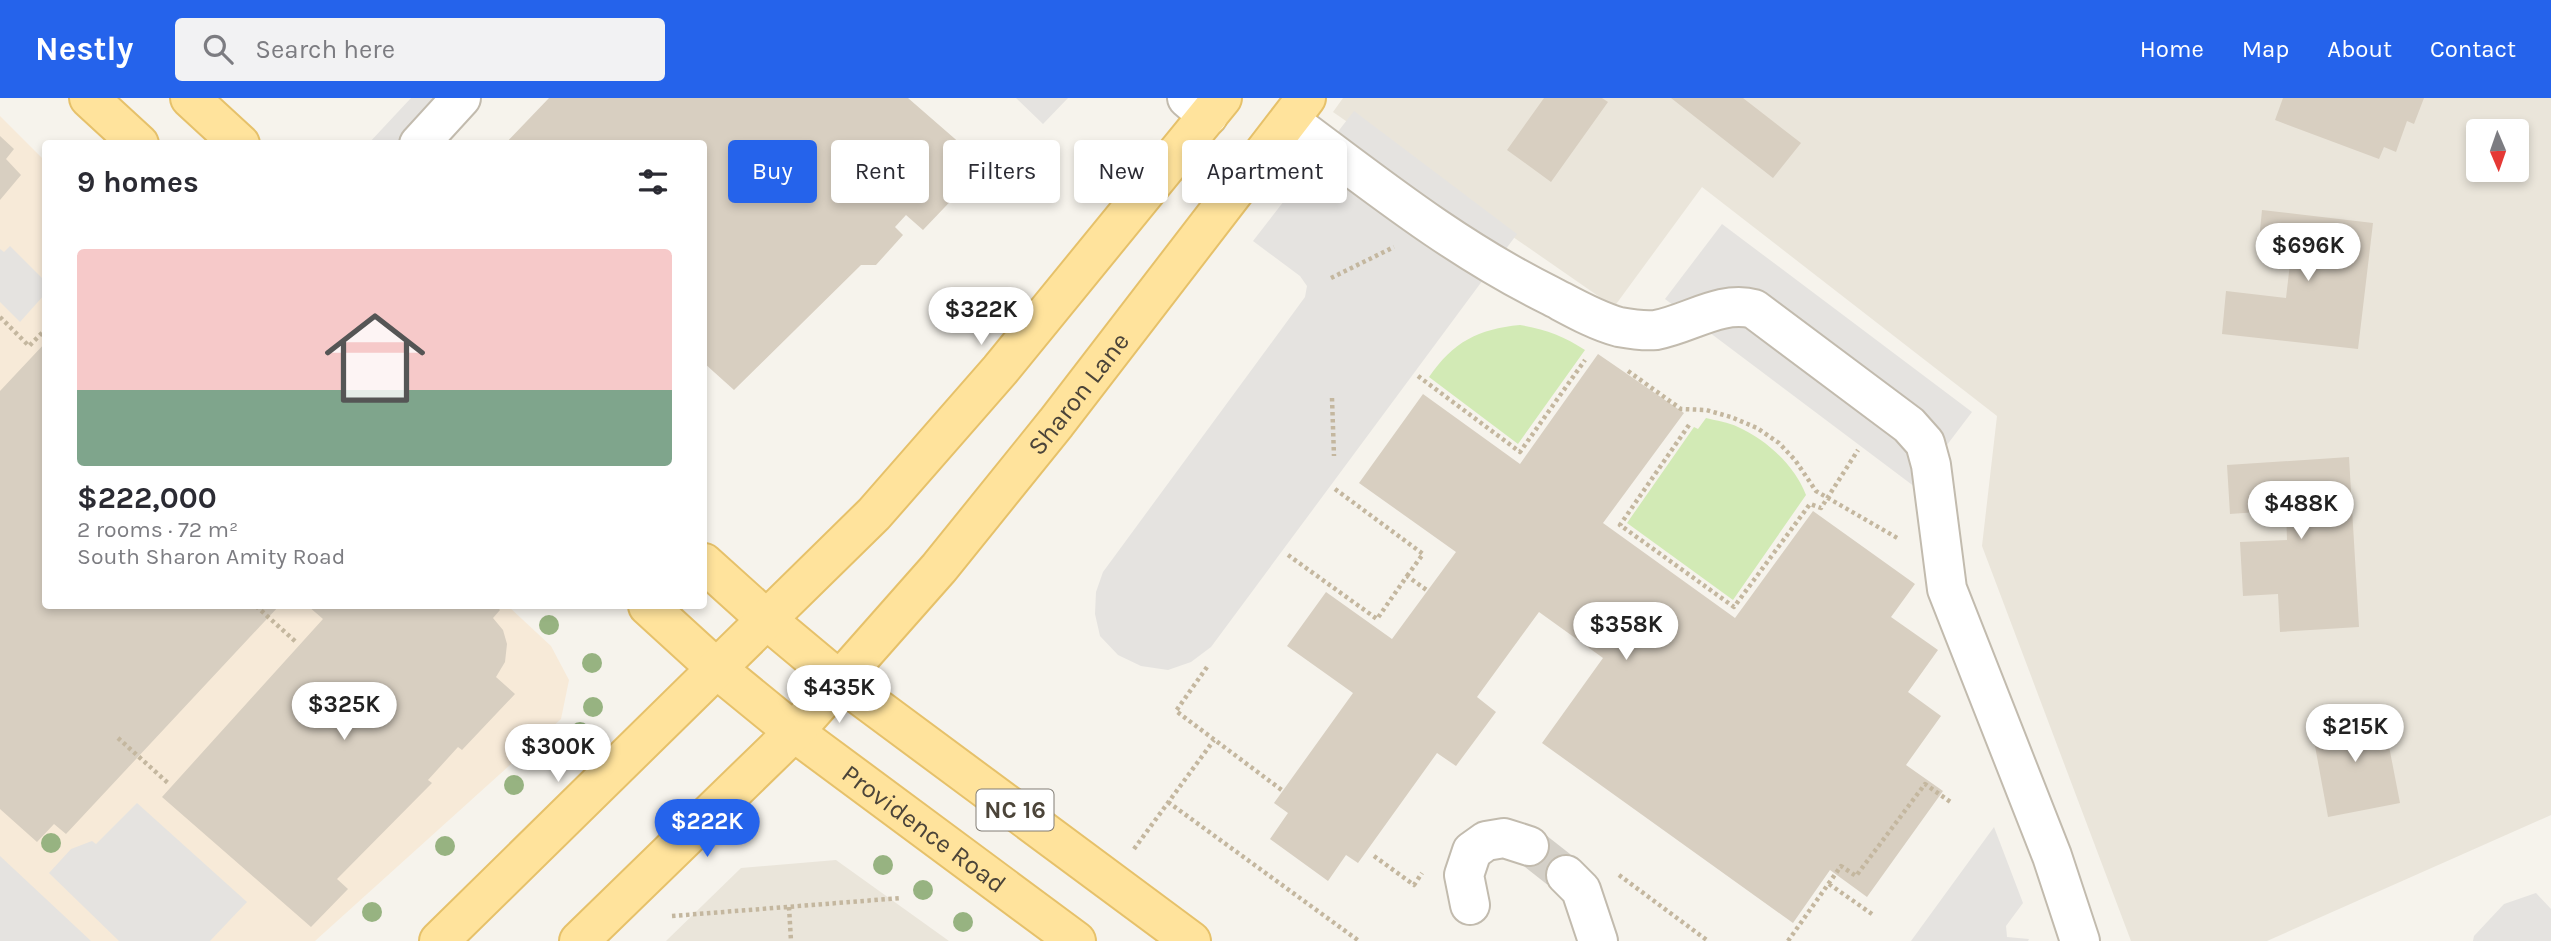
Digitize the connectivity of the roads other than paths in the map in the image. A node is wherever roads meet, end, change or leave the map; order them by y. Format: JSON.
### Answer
{"nodes":[{"id":1,"x":89,"y":98,"type":"edge"},
{"id":2,"x":190,"y":98,"type":"edge"},
{"id":3,"x":461,"y":98,"type":"edge"},
{"id":4,"x":1206,"y":104,"type":"edge"},
{"id":5,"x":1298,"y":109,"type":"edge"},
{"id":6,"x":135,"y":140,"type":"edge"},
{"id":7,"x":236,"y":140,"type":"edge"},
{"id":8,"x":423,"y":140,"type":"edge"},
{"id":9,"x":707,"y":566,"type":"edge"},
{"id":10,"x":651,"y":609,"type":"edge"},
{"id":11,"x":766,"y":619,"type":"junction"},
{"id":12,"x":717,"y":669,"type":"junction"},
{"id":13,"x":839,"y":680,"type":"junction"},
{"id":14,"x":794,"y":732,"type":"junction"},
{"id":15,"x":1529,"y":846,"type":"tunnel mouth"},
{"id":16,"x":1566,"y":874,"type":"tunnel mouth"},
{"id":17,"x":1470,"y":905,"type":"dead end"},
{"id":18,"x":439,"y":941,"type":"edge"},
{"id":19,"x":579,"y":941,"type":"edge"},
{"id":20,"x":1076,"y":941,"type":"edge"},
{"id":21,"x":1191,"y":941,"type":"edge"},
{"id":22,"x":1598,"y":941,"type":"edge"},
{"id":23,"x":2081,"y":941,"type":"edge"}],
"edges":[{"from":1,"to":6,"type":"main road"},
{"from":2,"to":7,"type":"main road"},
{"from":3,"to":8,"type":"lane"},
{"from":4,"to":11,"type":"main road"},
{"from":5,"to":13,"type":"main road","name":"Sharon Lane"},
{"from":5,"to":23,"type":"lane"},
{"from":9,"to":11,"type":"main road","number":"NC 16"},
{"from":10,"to":12,"type":"main road","name":"Providence Road","number":"NC 16"},
{"from":11,"to":12,"type":"main road"},
{"from":11,"to":13,"type":"main road","number":"NC 16"},
{"from":12,"to":14,"type":"main road","name":"Providence Road","number":"NC 16"},
{"from":12,"to":18,"type":"main road"},
{"from":13,"to":14,"type":"main road","name":"Sharon Lane"},
{"from":13,"to":21,"type":"main road","number":"NC 16"},
{"from":14,"to":19,"type":"main road","name":"Sharon Lane"},
{"from":14,"to":20,"type":"main road","name":"Providence Road","number":"NC 16"},
{"from":15,"to":17,"type":"lane"},
{"from":16,"to":22,"type":"lane"}]}
